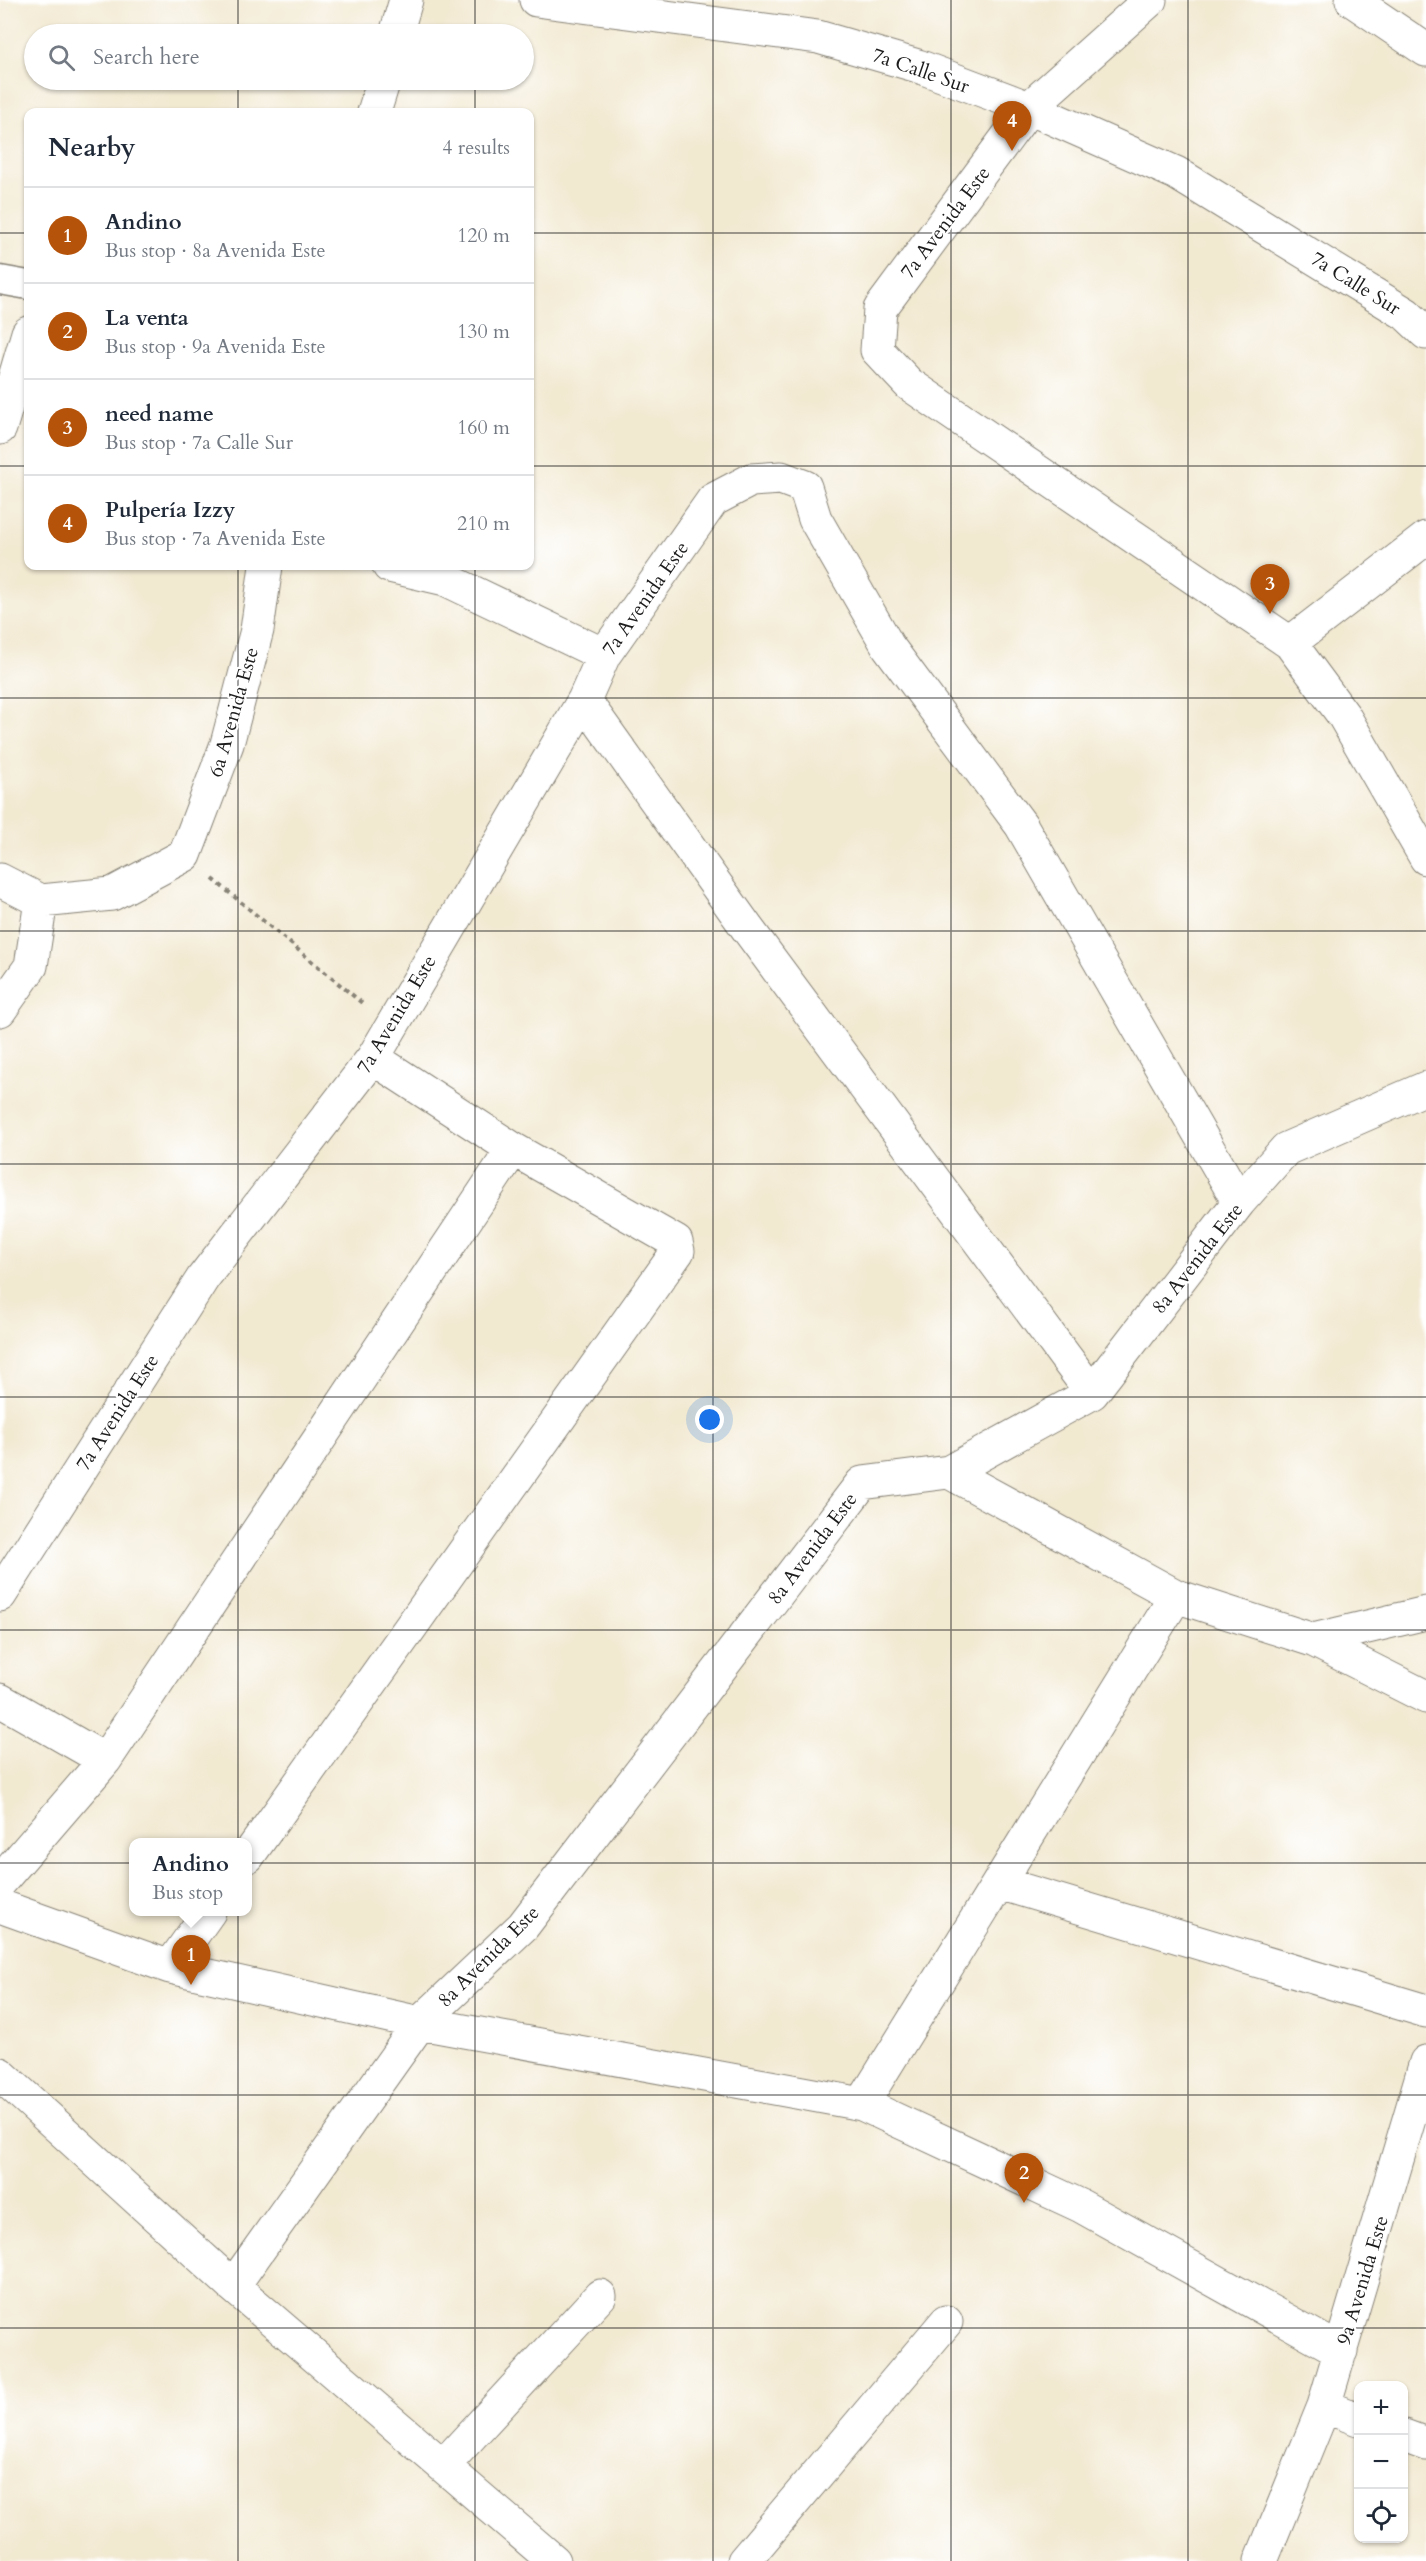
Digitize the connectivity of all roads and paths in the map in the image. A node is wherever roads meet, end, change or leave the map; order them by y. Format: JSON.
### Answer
{"nodes":[{"id":1,"x":406,"y":0,"type":"edge"},
{"id":2,"x":536,"y":0,"type":"edge"},
{"id":3,"x":1150,"y":0,"type":"edge"},
{"id":4,"x":1352,"y":0,"type":"edge"},
{"id":5,"x":399,"y":24,"type":"edge"},
{"id":6,"x":1426,"y":50,"type":"edge"},
{"id":7,"x":381,"y":90,"type":"edge"},
{"id":8,"x":375,"y":108,"type":"edge"},
{"id":9,"x":1029,"y":108,"type":"junction"},
{"id":10,"x":0,"y":280,"type":"edge"},
{"id":11,"x":24,"y":284,"type":"edge"},
{"id":12,"x":1426,"y":333,"type":"edge"},
{"id":13,"x":24,"y":347,"type":"edge"},
{"id":14,"x":0,"y":428,"type":"edge"},
{"id":15,"x":1426,"y":538,"type":"edge"},
{"id":16,"x":265,"y":570,"type":"edge"},
{"id":17,"x":406,"y":570,"type":"edge"},
{"id":18,"x":1290,"y":643,"type":"junction"},
{"id":19,"x":604,"y":655,"type":"junction"},
{"id":20,"x":584,"y":700,"type":"junction"},
{"id":21,"x":185,"y":855,"type":"junction"},
{"id":22,"x":1426,"y":858,"type":"edge"},
{"id":23,"x":0,"y":880,"type":"edge"},
{"id":24,"x":41,"y":901,"type":"junction"},
{"id":25,"x":0,"y":1010,"type":"edge"},
{"id":26,"x":390,"y":1026,"type":"junction"},
{"id":27,"x":373,"y":1058,"type":"junction"},
{"id":28,"x":1426,"y":1088,"type":"edge"},
{"id":29,"x":513,"y":1149,"type":"junction"},
{"id":30,"x":1239,"y":1202,"type":"junction"},
{"id":31,"x":1092,"y":1393,"type":"junction"},
{"id":32,"x":949,"y":1472,"type":"junction"},
{"id":33,"x":0,"y":1595,"type":"edge"},
{"id":34,"x":1176,"y":1596,"type":"junction"},
{"id":35,"x":1426,"y":1613,"type":"edge"},
{"id":36,"x":1313,"y":1640,"type":"junction"},
{"id":37,"x":1426,"y":1697,"type":"edge"},
{"id":38,"x":0,"y":1700,"type":"edge"},
{"id":39,"x":105,"y":1760,"type":"junction"},
{"id":40,"x":252,"y":1850,"type":"edge"},
{"id":41,"x":0,"y":1882,"type":"edge"},
{"id":42,"x":999,"y":1883,"type":"junction"},
{"id":43,"x":0,"y":1906,"type":"edge"},
{"id":44,"x":206,"y":1916,"type":"edge"},
{"id":45,"x":170,"y":1967,"type":"junction"},
{"id":46,"x":1426,"y":2011,"type":"edge"},
{"id":47,"x":420,"y":2023,"type":"junction"},
{"id":48,"x":1426,"y":2062,"type":"edge"},
{"id":49,"x":0,"y":2074,"type":"edge"},
{"id":50,"x":862,"y":2104,"type":"junction"},
{"id":51,"x":1414,"y":2150,"type":"edge"},
{"id":52,"x":233,"y":2286,"type":"junction"},
{"id":53,"x":600,"y":2296,"type":"dead end"},
{"id":54,"x":946,"y":2322,"type":"dead end"},
{"id":55,"x":1341,"y":2351,"type":"junction"},
{"id":56,"x":1324,"y":2406,"type":"junction"},
{"id":57,"x":1354,"y":2417,"type":"edge"},
{"id":58,"x":1408,"y":2437,"type":"edge"},
{"id":59,"x":1426,"y":2444,"type":"edge"},
{"id":60,"x":443,"y":2466,"type":"junction"},
{"id":61,"x":554,"y":2561,"type":"edge"},
{"id":62,"x":744,"y":2561,"type":"edge"},
{"id":63,"x":1261,"y":2561,"type":"edge"}],
"edges":[{"from":1,"to":5,"type":"street"},
{"from":2,"to":9,"type":"street","name":"7a Calle Sur"},
{"from":3,"to":9,"type":"street","name":"7a Avenida Este"},
{"from":4,"to":6,"type":"street"},
{"from":7,"to":8,"type":"street"},
{"from":9,"to":12,"type":"street","name":"7a Calle Sur"},
{"from":9,"to":18,"type":"street","name":"7a Avenida Este"},
{"from":10,"to":11,"type":"street"},
{"from":13,"to":14,"type":"street"},
{"from":15,"to":18,"type":"street"},
{"from":16,"to":21,"type":"street","name":"6a Avenida Este"},
{"from":17,"to":19,"type":"street"},
{"from":18,"to":22,"type":"street","name":"7a Avenida Este"},
{"from":19,"to":20,"type":"street","name":"7a Avenida Este"},
{"from":19,"to":30,"type":"street","name":"7a Avenida Este"},
{"from":20,"to":26,"type":"street","name":"7a Avenida Este"},
{"from":20,"to":31,"type":"street"},
{"from":21,"to":24,"type":"street"},
{"from":21,"to":26,"type":"path"},
{"from":23,"to":24,"type":"street"},
{"from":24,"to":25,"type":"street"},
{"from":26,"to":27,"type":"street","name":"7a Avenida Este"},
{"from":27,"to":29,"type":"street"},
{"from":27,"to":33,"type":"street","name":"7a Avenida Este"},
{"from":28,"to":30,"type":"street","name":"8a Avenida Este"},
{"from":29,"to":39,"type":"street"},
{"from":29,"to":40,"type":"street"},
{"from":30,"to":31,"type":"street","name":"8a Avenida Este"},
{"from":31,"to":32,"type":"street","name":"8a Avenida Este"},
{"from":32,"to":34,"type":"street"},
{"from":32,"to":47,"type":"street","name":"8a Avenida Este"},
{"from":34,"to":36,"type":"street"},
{"from":34,"to":42,"type":"street"},
{"from":35,"to":36,"type":"street"},
{"from":36,"to":37,"type":"street"},
{"from":38,"to":39,"type":"street"},
{"from":39,"to":41,"type":"street"},
{"from":42,"to":46,"type":"street"},
{"from":42,"to":50,"type":"street"},
{"from":43,"to":45,"type":"street"},
{"from":44,"to":45,"type":"street"},
{"from":45,"to":47,"type":"street"},
{"from":47,"to":50,"type":"street"},
{"from":47,"to":52,"type":"street","name":"8a Avenida Este"},
{"from":48,"to":51,"type":"street","name":"9a Avenida Este"},
{"from":49,"to":52,"type":"street"},
{"from":50,"to":55,"type":"street"},
{"from":51,"to":55,"type":"street","name":"9a Avenida Este"},
{"from":52,"to":60,"type":"street"},
{"from":53,"to":60,"type":"street"},
{"from":54,"to":62,"type":"street"},
{"from":55,"to":56,"type":"street","name":"9a Avenida Este"},
{"from":56,"to":57,"type":"street"},
{"from":56,"to":63,"type":"street","name":"9a Avenida Este"},
{"from":58,"to":59,"type":"street"},
{"from":60,"to":61,"type":"street"}]}
